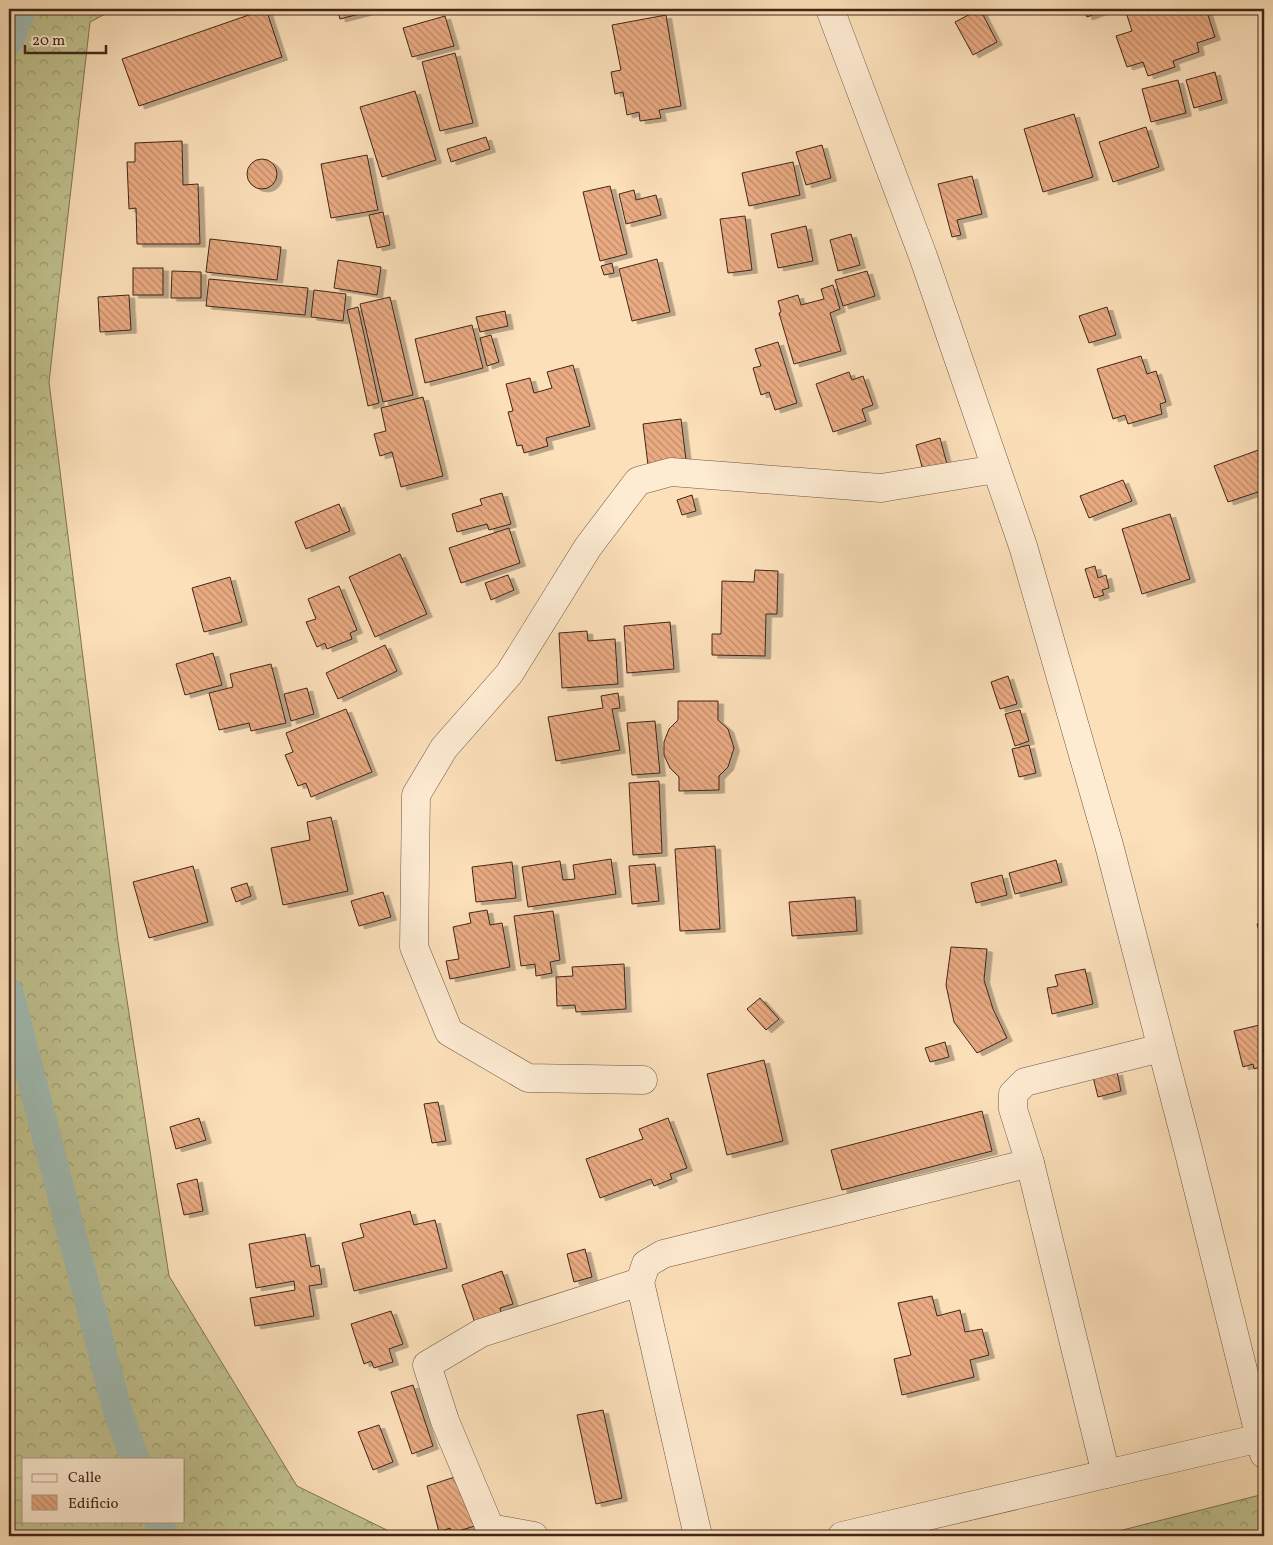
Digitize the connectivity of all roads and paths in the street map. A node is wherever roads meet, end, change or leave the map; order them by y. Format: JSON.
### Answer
{"nodes":[{"id":1,"x":830,"y":9,"type":"edge"},
{"id":2,"x":996,"y":469,"type":"junction"},
{"id":3,"x":1161,"y":1048,"type":"junction"},
{"id":4,"x":643,"y":1080,"type":"dead end"},
{"id":5,"x":1030,"y":1163,"type":"junction"},
{"id":6,"x":640,"y":1282,"type":"junction"},
{"id":7,"x":1262,"y":1446,"type":"edge"},
{"id":8,"x":1106,"y":1474,"type":"junction"},
{"id":9,"x":534,"y":1536,"type":"edge"},
{"id":10,"x":698,"y":1536,"type":"edge"},
{"id":11,"x":842,"y":1536,"type":"edge"}],
"edges":[{"from":1,"to":2,"type":"street"},
{"from":2,"to":3,"type":"street"},
{"from":2,"to":4,"type":"street"},
{"from":3,"to":5,"type":"street"},
{"from":3,"to":7,"type":"street"},
{"from":5,"to":6,"type":"street"},
{"from":5,"to":8,"type":"street"},
{"from":6,"to":9,"type":"street"},
{"from":6,"to":10,"type":"street"},
{"from":7,"to":8,"type":"street"},
{"from":8,"to":11,"type":"street"}]}
